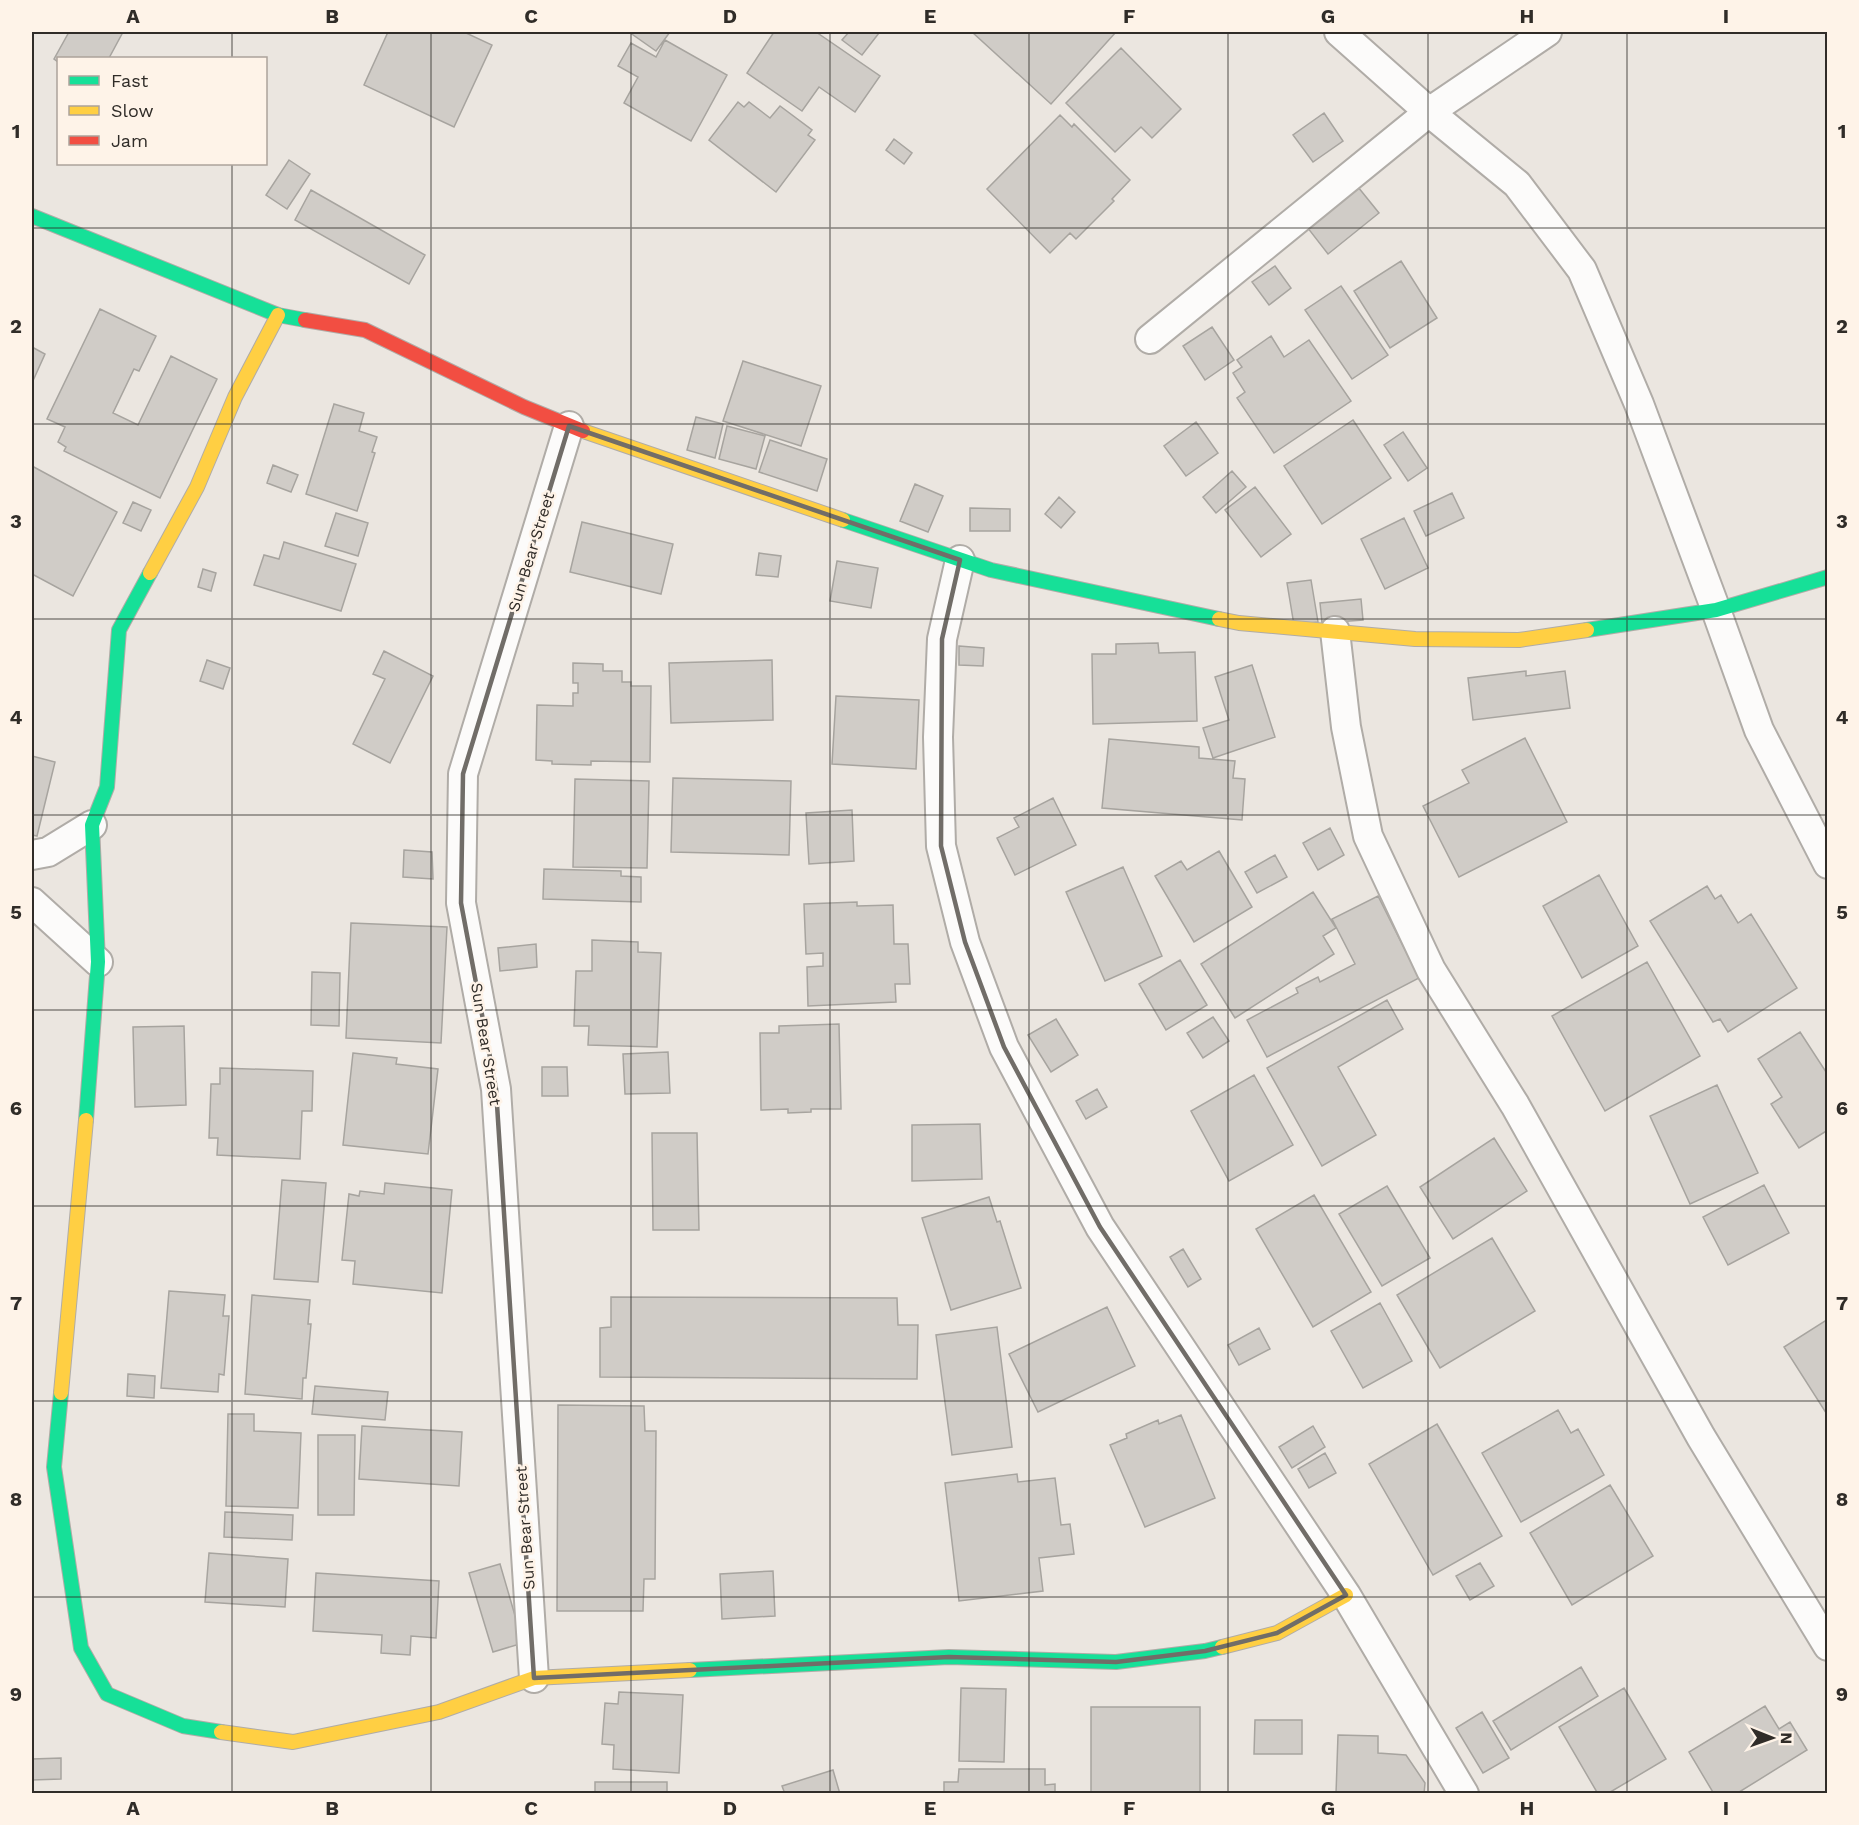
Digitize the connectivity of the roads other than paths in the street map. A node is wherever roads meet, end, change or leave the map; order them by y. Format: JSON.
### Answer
{"nodes":[{"id":1,"x":1339,"y":32,"type":"edge"},
{"id":2,"x":1547,"y":32,"type":"edge"},
{"id":3,"x":1429,"y":112,"type":"junction"},
{"id":4,"x":32,"y":216,"type":"edge"},
{"id":5,"x":278,"y":315,"type":"junction"},
{"id":6,"x":1150,"y":339,"type":"dead end"},
{"id":7,"x":569,"y":426,"type":"junction"},
{"id":8,"x":960,"y":560,"type":"junction"},
{"id":9,"x":1827,"y":578,"type":"edge"},
{"id":10,"x":1716,"y":610,"type":"junction"},
{"id":11,"x":1335,"y":631,"type":"junction"},
{"id":12,"x":92,"y":825,"type":"junction"},
{"id":13,"x":32,"y":855,"type":"edge"},
{"id":14,"x":1827,"y":864,"type":"edge"},
{"id":15,"x":32,"y":902,"type":"edge"},
{"id":16,"x":98,"y":962,"type":"junction"},
{"id":17,"x":1346,"y":1595,"type":"junction"},
{"id":18,"x":1827,"y":1646,"type":"edge"},
{"id":19,"x":534,"y":1677,"type":"junction"},
{"id":20,"x":1464,"y":1794,"type":"edge"}],
"edges":[{"from":1,"to":3,"type":"street"},
{"from":2,"to":3,"type":"street"},
{"from":3,"to":6,"type":"street"},
{"from":3,"to":10,"type":"street"},
{"from":4,"to":5,"type":"street"},
{"from":5,"to":7,"type":"street"},
{"from":5,"to":12,"type":"street"},
{"from":7,"to":8,"type":"street"},
{"from":7,"to":19,"type":"street","name":"Sun Bear Street"},
{"from":8,"to":11,"type":"street"},
{"from":8,"to":17,"type":"street"},
{"from":9,"to":10,"type":"street"},
{"from":10,"to":11,"type":"street"},
{"from":10,"to":14,"type":"street"},
{"from":11,"to":18,"type":"street"},
{"from":12,"to":13,"type":"street"},
{"from":12,"to":16,"type":"street"},
{"from":15,"to":16,"type":"street"},
{"from":16,"to":19,"type":"street"},
{"from":17,"to":19,"type":"street"},
{"from":17,"to":20,"type":"street"}]}
